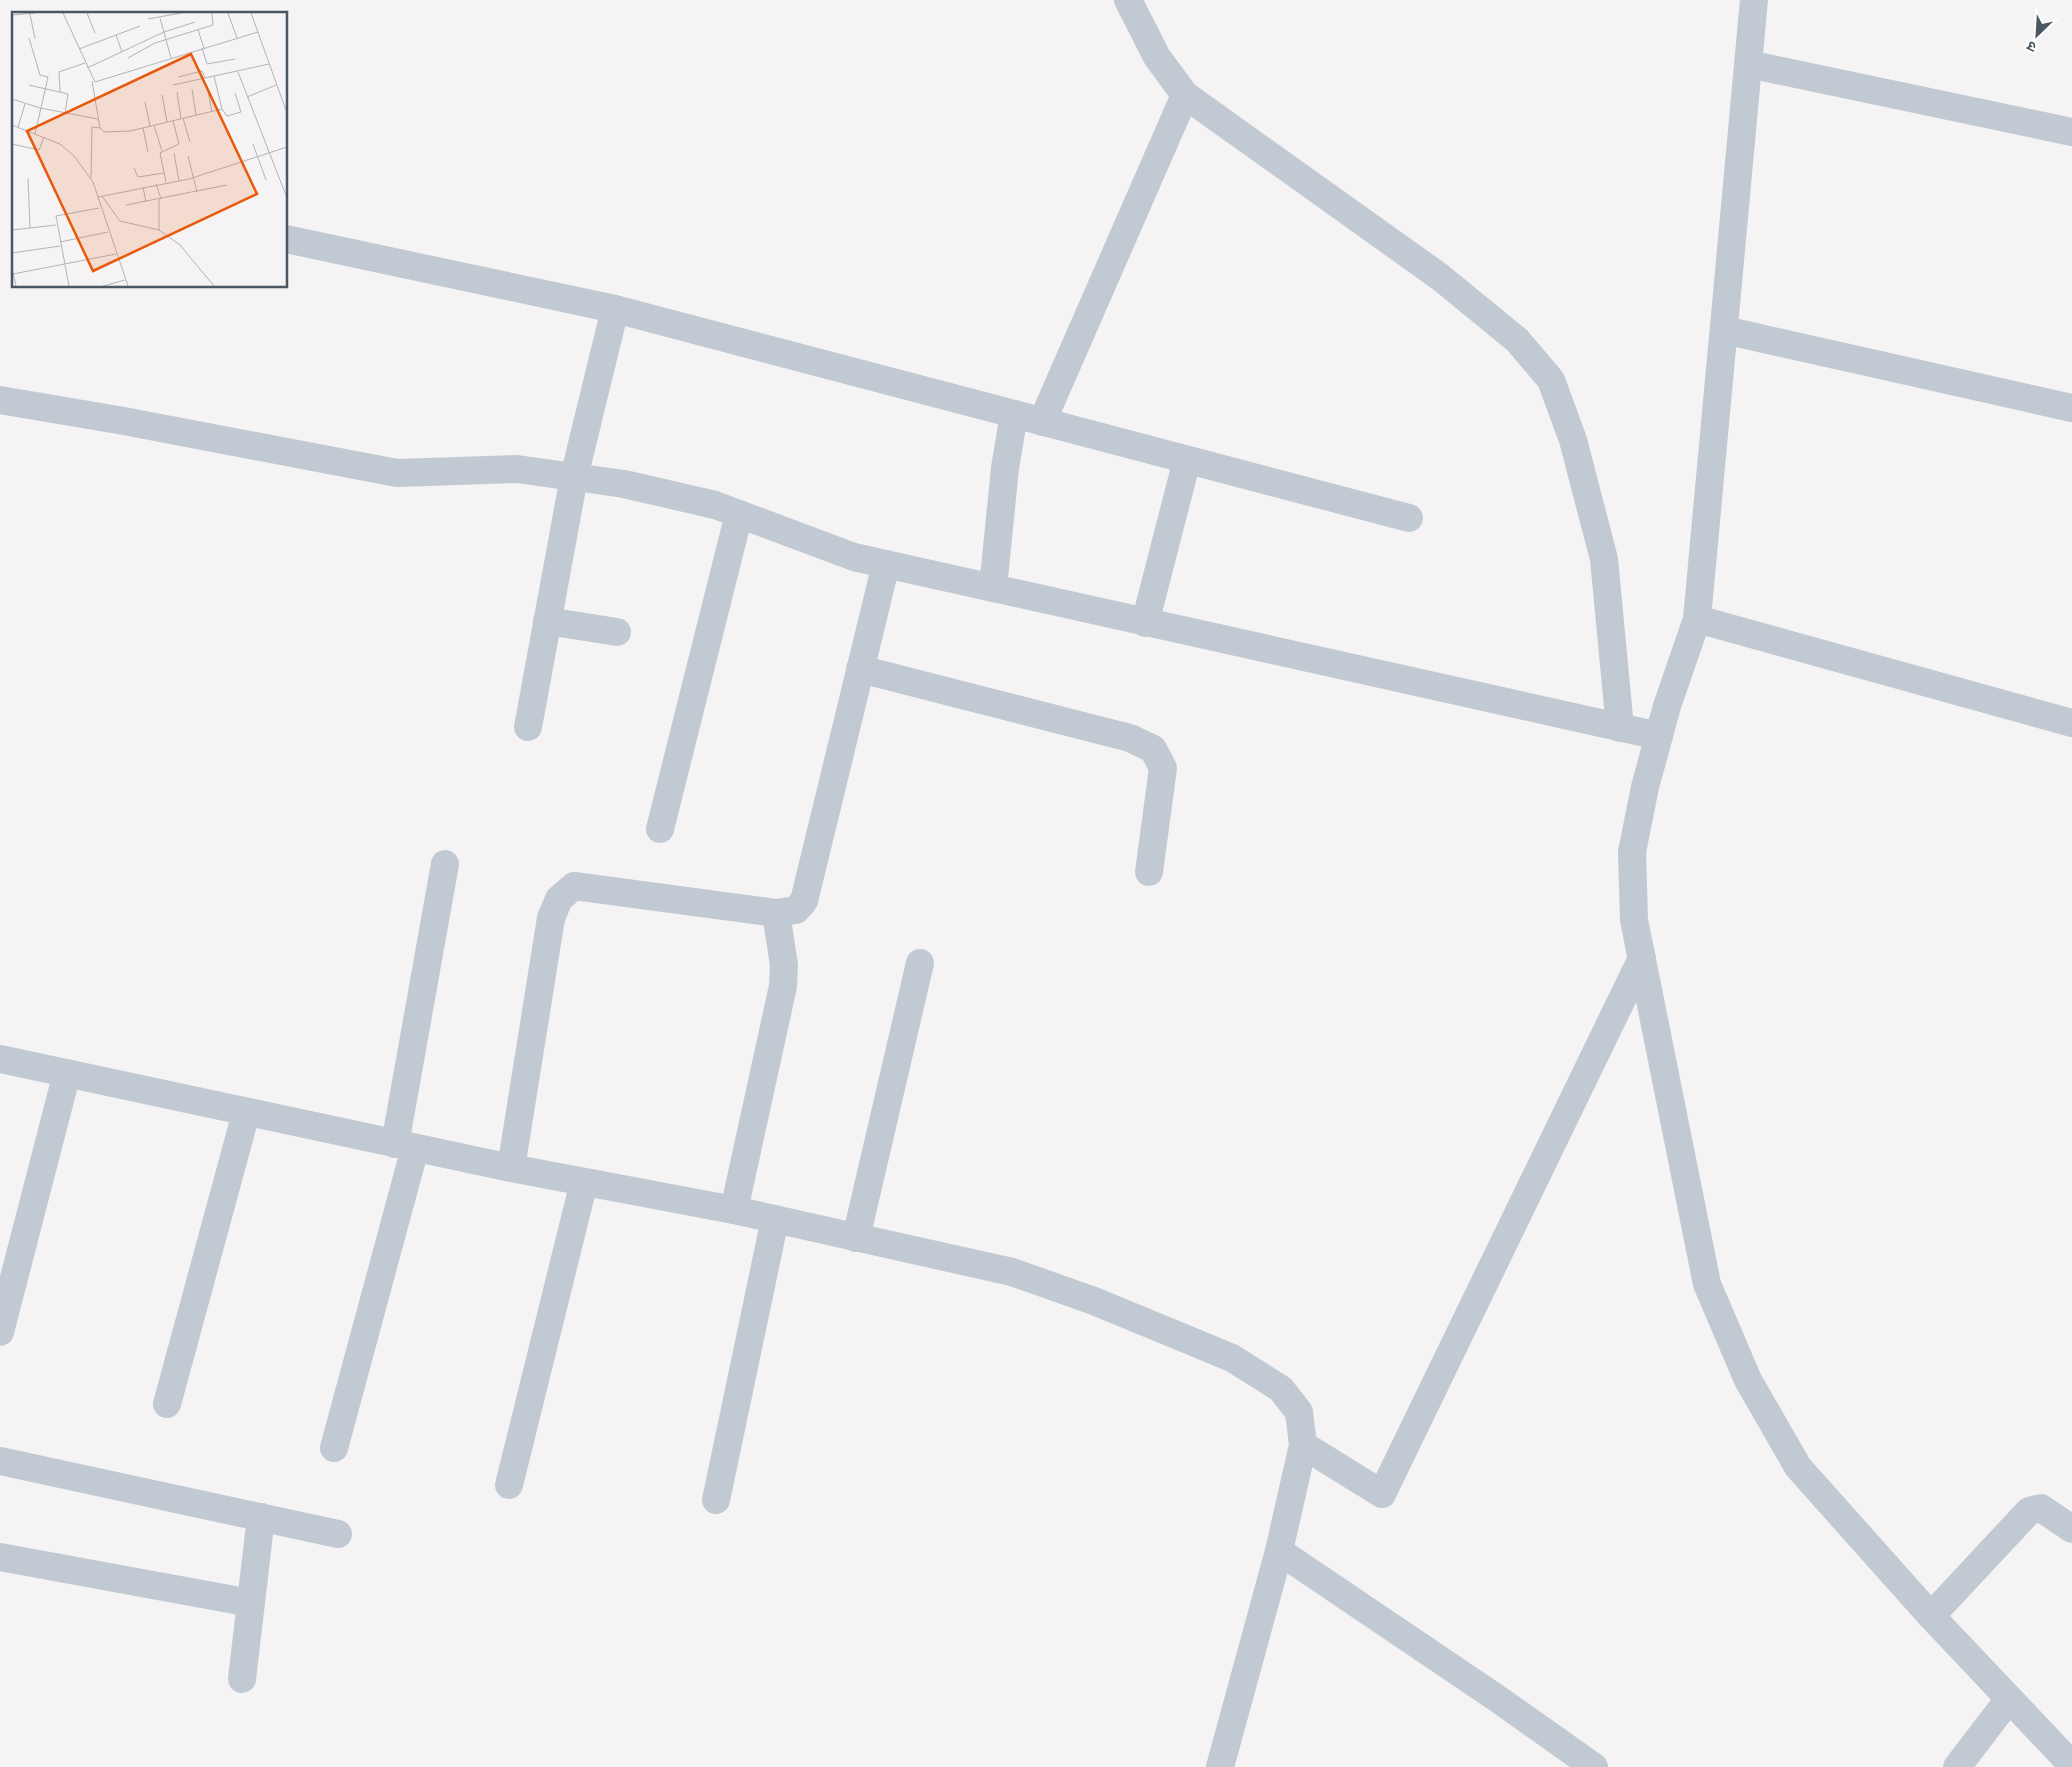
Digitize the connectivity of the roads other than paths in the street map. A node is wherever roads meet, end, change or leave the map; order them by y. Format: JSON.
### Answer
{"nodes":[{"id":1,"x":1128,"y":0,"type":"edge"},
{"id":2,"x":1754,"y":0,"type":"edge"},
{"id":3,"x":1748,"y":64,"type":"junction"},
{"id":4,"x":1185,"y":95,"type":"junction"},
{"id":5,"x":2072,"y":132,"type":"edge"},
{"id":6,"x":288,"y":239,"type":"edge"},
{"id":7,"x":615,"y":309,"type":"junction"},
{"id":8,"x":1724,"y":330,"type":"junction"},
{"id":9,"x":0,"y":400,"type":"edge"},
{"id":10,"x":2072,"y":408,"type":"edge"},
{"id":11,"x":1014,"y":414,"type":"junction"},
{"id":12,"x":1042,"y":422,"type":"junction"},
{"id":13,"x":1187,"y":460,"type":"junction"},
{"id":14,"x":574,"y":477,"type":"junction"},
{"id":15,"x":739,"y":514,"type":"junction"},
{"id":16,"x":1409,"y":518,"type":"dead end"},
{"id":17,"x":886,"y":564,"type":"junction"},
{"id":18,"x":993,"y":588,"type":"junction"},
{"id":19,"x":1697,"y":619,"type":"junction"},
{"id":20,"x":547,"y":621,"type":"junction"},
{"id":21,"x":1145,"y":623,"type":"junction"},
{"id":22,"x":618,"y":632,"type":"dead end"},
{"id":23,"x":860,"y":669,"type":"junction"},
{"id":24,"x":2072,"y":723,"type":"edge"},
{"id":25,"x":528,"y":727,"type":"dead end"},
{"id":26,"x":1620,"y":728,"type":"junction"},
{"id":27,"x":1659,"y":736,"type":"junction"},
{"id":28,"x":660,"y":829,"type":"dead end"},
{"id":29,"x":445,"y":864,"type":"dead end"},
{"id":30,"x":1149,"y":872,"type":"dead end"},
{"id":31,"x":776,"y":913,"type":"junction"},
{"id":32,"x":1642,"y":958,"type":"junction"},
{"id":33,"x":920,"y":964,"type":"dead end"},
{"id":34,"x":0,"y":1059,"type":"edge"},
{"id":35,"x":67,"y":1074,"type":"junction"},
{"id":36,"x":246,"y":1113,"type":"junction"},
{"id":37,"x":405,"y":1146,"type":"junction"},
{"id":38,"x":511,"y":1168,"type":"junction"},
{"id":39,"x":584,"y":1182,"type":"junction"},
{"id":40,"x":734,"y":1210,"type":"junction"},
{"id":41,"x":775,"y":1219,"type":"junction"},
{"id":42,"x":856,"y":1238,"type":"junction"},
{"id":43,"x":0,"y":1332,"type":"edge"},
{"id":44,"x":167,"y":1404,"type":"dead end"},
{"id":45,"x":1303,"y":1445,"type":"junction"},
{"id":46,"x":334,"y":1448,"type":"dead end"},
{"id":47,"x":0,"y":1461,"type":"edge"},
{"id":48,"x":509,"y":1485,"type":"dead end"},
{"id":49,"x":716,"y":1500,"type":"dead end"},
{"id":50,"x":261,"y":1517,"type":"junction"},
{"id":51,"x":2072,"y":1529,"type":"edge"},
{"id":52,"x":338,"y":1534,"type":"dead end"},
{"id":53,"x":1279,"y":1551,"type":"junction"},
{"id":54,"x":0,"y":1558,"type":"edge"},
{"id":55,"x":251,"y":1603,"type":"junction"},
{"id":56,"x":1931,"y":1616,"type":"junction"},
{"id":57,"x":242,"y":1679,"type":"dead end"},
{"id":58,"x":2009,"y":1699,"type":"junction"},
{"id":59,"x":2072,"y":1765,"type":"edge"},
{"id":60,"x":1220,"y":1767,"type":"edge"},
{"id":61,"x":1594,"y":1767,"type":"edge"},
{"id":62,"x":1957,"y":1767,"type":"edge"}],
"edges":[{"from":1,"to":4,"type":"street"},
{"from":2,"to":3,"type":"street"},
{"from":3,"to":5,"type":"street"},
{"from":3,"to":8,"type":"street"},
{"from":4,"to":12,"type":"street"},
{"from":4,"to":26,"type":"street"},
{"from":6,"to":7,"type":"street"},
{"from":7,"to":11,"type":"street"},
{"from":7,"to":14,"type":"street"},
{"from":8,"to":10,"type":"street"},
{"from":8,"to":19,"type":"street"},
{"from":9,"to":14,"type":"street"},
{"from":11,"to":12,"type":"street"},
{"from":11,"to":18,"type":"street"},
{"from":12,"to":13,"type":"street"},
{"from":13,"to":16,"type":"street"},
{"from":13,"to":21,"type":"street"},
{"from":14,"to":15,"type":"street"},
{"from":14,"to":20,"type":"street"},
{"from":15,"to":17,"type":"street"},
{"from":15,"to":28,"type":"street"},
{"from":17,"to":18,"type":"street"},
{"from":17,"to":23,"type":"street"},
{"from":18,"to":21,"type":"street"},
{"from":19,"to":24,"type":"street"},
{"from":19,"to":27,"type":"street"},
{"from":20,"to":22,"type":"street"},
{"from":20,"to":25,"type":"street"},
{"from":21,"to":26,"type":"street"},
{"from":23,"to":30,"type":"street"},
{"from":23,"to":31,"type":"street"},
{"from":26,"to":27,"type":"street"},
{"from":27,"to":32,"type":"street"},
{"from":29,"to":37,"type":"street"},
{"from":31,"to":38,"type":"street"},
{"from":31,"to":40,"type":"street"},
{"from":32,"to":45,"type":"street"},
{"from":32,"to":56,"type":"street"},
{"from":33,"to":42,"type":"street"},
{"from":34,"to":35,"type":"street"},
{"from":35,"to":36,"type":"street"},
{"from":35,"to":43,"type":"street"},
{"from":36,"to":37,"type":"street"},
{"from":36,"to":44,"type":"street"},
{"from":37,"to":38,"type":"street"},
{"from":37,"to":46,"type":"street"},
{"from":38,"to":39,"type":"street"},
{"from":39,"to":40,"type":"street"},
{"from":39,"to":48,"type":"street"},
{"from":40,"to":41,"type":"street"},
{"from":41,"to":42,"type":"street"},
{"from":41,"to":49,"type":"street"},
{"from":42,"to":45,"type":"street"},
{"from":45,"to":53,"type":"street"},
{"from":47,"to":50,"type":"street"},
{"from":50,"to":52,"type":"street"},
{"from":50,"to":55,"type":"street"},
{"from":51,"to":56,"type":"street"},
{"from":53,"to":60,"type":"street"},
{"from":53,"to":61,"type":"street"},
{"from":54,"to":55,"type":"street"},
{"from":55,"to":57,"type":"street"},
{"from":56,"to":58,"type":"street"},
{"from":58,"to":59,"type":"street"},
{"from":58,"to":62,"type":"street"}]}
